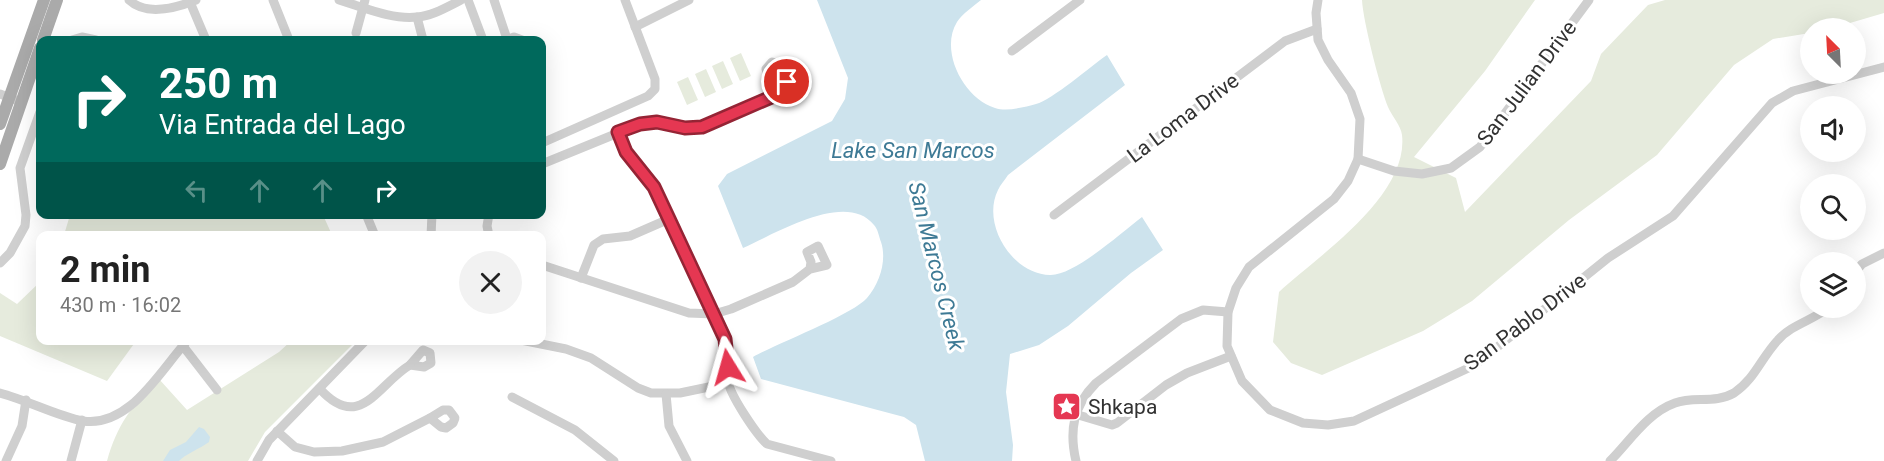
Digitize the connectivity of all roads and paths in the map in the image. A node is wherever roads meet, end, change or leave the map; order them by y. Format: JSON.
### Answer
{"nodes":[{"id":1,"x":44,"y":0,"type":"edge"},
{"id":2,"x":57,"y":0,"type":"edge"},
{"id":3,"x":129,"y":0,"type":"edge"},
{"id":4,"x":273,"y":0,"type":"edge"},
{"id":5,"x":339,"y":0,"type":"edge"},
{"id":6,"x":460,"y":0,"type":"edge"},
{"id":7,"x":468,"y":0,"type":"edge"},
{"id":8,"x":494,"y":0,"type":"edge"},
{"id":9,"x":625,"y":0,"type":"edge"},
{"id":10,"x":689,"y":0,"type":"edge"},
{"id":11,"x":1080,"y":0,"type":"edge"},
{"id":12,"x":1318,"y":0,"type":"edge"},
{"id":13,"x":1589,"y":0,"type":"edge"},
{"id":14,"x":193,"y":1,"type":"edge"},
{"id":15,"x":363,"y":3,"type":"edge"},
{"id":16,"x":417,"y":17,"type":"junction"},
{"id":17,"x":635,"y":27,"type":"junction"},
{"id":18,"x":1317,"y":29,"type":"junction"},
{"id":19,"x":356,"y":33,"type":"dead end"},
{"id":20,"x":44,"y":36,"type":"edge"},
{"id":21,"x":205,"y":36,"type":"edge"},
{"id":22,"x":288,"y":36,"type":"edge"},
{"id":23,"x":422,"y":36,"type":"edge"},
{"id":24,"x":482,"y":36,"type":"edge"},
{"id":25,"x":506,"y":36,"type":"edge"},
{"id":26,"x":1012,"y":51,"type":"dead end"},
{"id":27,"x":36,"y":55,"type":"edge"},
{"id":28,"x":1884,"y":67,"type":"edge"},
{"id":29,"x":776,"y":94,"type":"dead end"},
{"id":30,"x":10,"y":98,"type":"edge"},
{"id":31,"x":36,"y":123,"type":"edge"},
{"id":32,"x":0,"y":124,"type":"edge"},
{"id":33,"x":618,"y":132,"type":"junction"},
{"id":34,"x":546,"y":141,"type":"edge"},
{"id":35,"x":1358,"y":159,"type":"junction"},
{"id":36,"x":546,"y":162,"type":"edge"},
{"id":37,"x":0,"y":164,"type":"edge"},
{"id":38,"x":1054,"y":215,"type":"dead end"},
{"id":39,"x":669,"y":219,"type":"junction"},
{"id":40,"x":1884,"y":252,"type":"edge"},
{"id":41,"x":1866,"y":262,"type":"edge"},
{"id":42,"x":0,"y":263,"type":"edge"},
{"id":43,"x":546,"y":266,"type":"edge"},
{"id":44,"x":810,"y":269,"type":"dead end"},
{"id":45,"x":581,"y":278,"type":"junction"},
{"id":46,"x":1228,"y":312,"type":"junction"},
{"id":47,"x":714,"y":314,"type":"junction"},
{"id":48,"x":1810,"y":318,"type":"edge"},
{"id":49,"x":546,"y":344,"type":"edge"},
{"id":50,"x":183,"y":345,"type":"edge"},
{"id":51,"x":186,"y":345,"type":"edge"},
{"id":52,"x":361,"y":345,"type":"edge"},
{"id":53,"x":1231,"y":356,"type":"junction"},
{"id":54,"x":410,"y":365,"type":"dead end"},
{"id":55,"x":728,"y":383,"type":"junction"},
{"id":56,"x":320,"y":389,"type":"junction"},
{"id":57,"x":217,"y":390,"type":"dead end"},
{"id":58,"x":0,"y":393,"type":"edge"},
{"id":59,"x":666,"y":394,"type":"junction"},
{"id":60,"x":512,"y":397,"type":"dead end"},
{"id":61,"x":26,"y":400,"type":"junction"},
{"id":62,"x":1075,"y":414,"type":"junction"},
{"id":63,"x":430,"y":418,"type":"dead end"},
{"id":64,"x":82,"y":420,"type":"junction"},
{"id":65,"x":277,"y":431,"type":"junction"},
{"id":66,"x":6,"y":461,"type":"edge"},
{"id":67,"x":71,"y":461,"type":"edge"},
{"id":68,"x":257,"y":461,"type":"edge"},
{"id":69,"x":614,"y":461,"type":"edge"},
{"id":70,"x":687,"y":461,"type":"edge"},
{"id":71,"x":831,"y":461,"type":"edge"},
{"id":72,"x":1076,"y":461,"type":"edge"},
{"id":73,"x":1610,"y":461,"type":"edge"}],
"edges":[{"from":1,"to":30,"type":"main road"},
{"from":2,"to":20,"type":"main road"},
{"from":3,"to":14,"type":"street"},
{"from":4,"to":22,"type":"street"},
{"from":5,"to":15,"type":"street"},
{"from":6,"to":16,"type":"street"},
{"from":7,"to":24,"type":"street"},
{"from":8,"to":25,"type":"street"},
{"from":9,"to":17,"type":"street"},
{"from":10,"to":17,"type":"street"},
{"from":11,"to":26,"type":"street"},
{"from":12,"to":18,"type":"street","name":"San Pablo Drive"},
{"from":13,"to":35,"type":"street","name":"San Julian Drive"},
{"from":14,"to":21,"type":"street"},
{"from":15,"to":16,"type":"street"},
{"from":15,"to":19,"type":"street"},
{"from":16,"to":23,"type":"street"},
{"from":17,"to":34,"type":"street"},
{"from":18,"to":35,"type":"street","name":"San Pablo Drive"},
{"from":18,"to":38,"type":"street","name":"La Loma Drive"},
{"from":27,"to":30,"type":"main road"},
{"from":28,"to":53,"type":"street","name":"San Pablo Drive"},
{"from":29,"to":33,"type":"street"},
{"from":30,"to":32,"type":"main road"},
{"from":30,"to":37,"type":"main road"},
{"from":31,"to":42,"type":"street"},
{"from":33,"to":36,"type":"street"},
{"from":33,"to":39,"type":"street"},
{"from":35,"to":46,"type":"street","name":"San Pablo Drive"},
{"from":39,"to":45,"type":"street"},
{"from":39,"to":47,"type":"street"},
{"from":40,"to":41,"type":"street"},
{"from":43,"to":45,"type":"street"},
{"from":44,"to":47,"type":"street"},
{"from":45,"to":47,"type":"street"},
{"from":46,"to":53,"type":"street","name":"San Pablo Drive"},
{"from":46,"to":62,"type":"street"},
{"from":47,"to":55,"type":"street"},
{"from":48,"to":73,"type":"street"},
{"from":49,"to":59,"type":"street"},
{"from":50,"to":64,"type":"street"},
{"from":51,"to":57,"type":"street"},
{"from":52,"to":56,"type":"street"},
{"from":53,"to":62,"type":"street"},
{"from":54,"to":56,"type":"street"},
{"from":55,"to":59,"type":"street"},
{"from":55,"to":71,"type":"street"},
{"from":56,"to":65,"type":"street"},
{"from":58,"to":61,"type":"street"},
{"from":59,"to":70,"type":"street"},
{"from":60,"to":69,"type":"street"},
{"from":61,"to":64,"type":"street"},
{"from":61,"to":66,"type":"street"},
{"from":62,"to":72,"type":"street"},
{"from":63,"to":65,"type":"street"},
{"from":64,"to":67,"type":"street"},
{"from":65,"to":68,"type":"street"}]}
